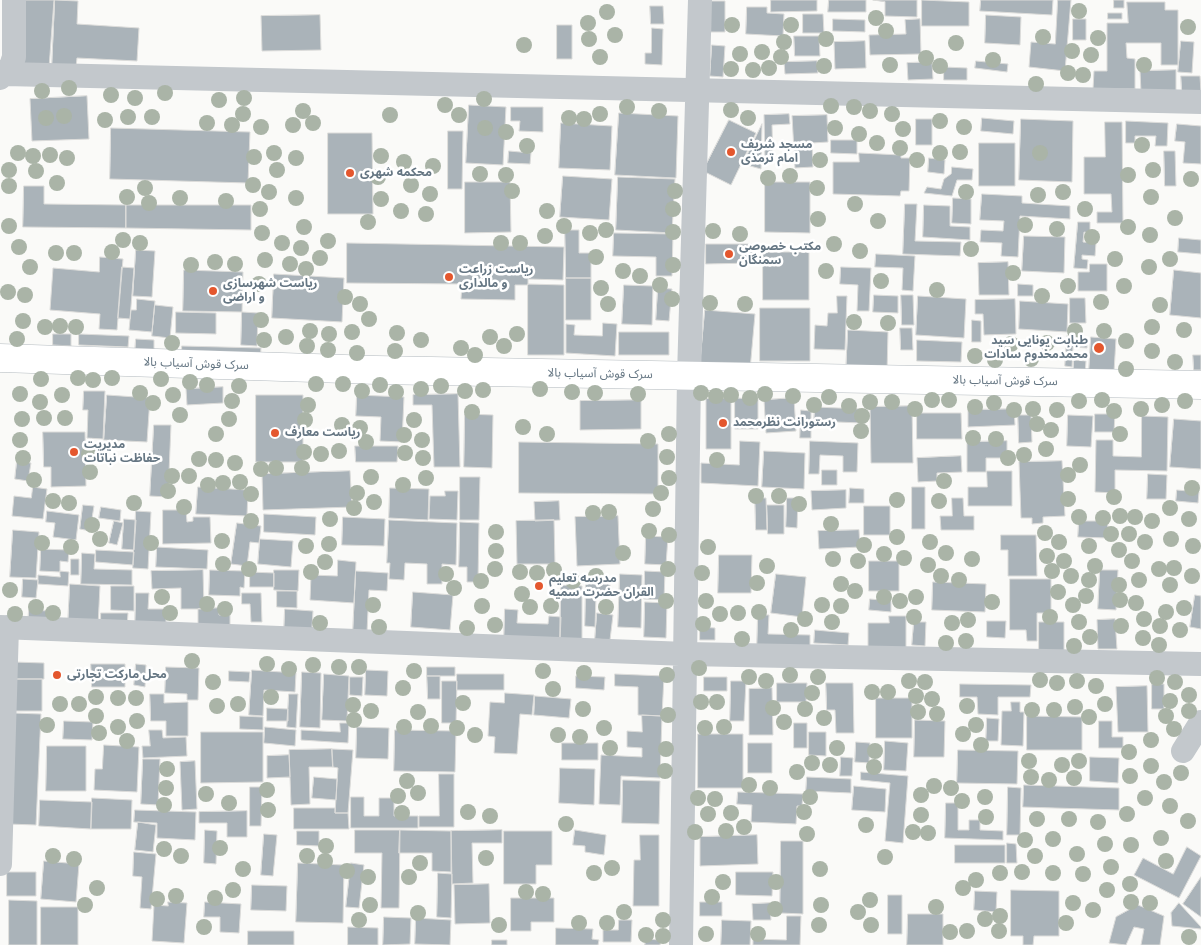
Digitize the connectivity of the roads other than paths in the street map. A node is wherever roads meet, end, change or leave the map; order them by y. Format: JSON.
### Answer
{"nodes":[{"id":1,"x":14,"y":0,"type":"edge"},
{"id":2,"x":700,"y":0,"type":"edge"},
{"id":3,"x":2,"y":76,"type":"edge"},
{"id":4,"x":696,"y":90,"type":"junction"},
{"id":5,"x":1201,"y":102,"type":"edge"},
{"id":6,"x":0,"y":358,"type":"edge"},
{"id":7,"x":689,"y":376,"type":"junction"},
{"id":8,"x":1201,"y":385,"type":"edge"},
{"id":9,"x":4,"y":627,"type":"edge"},
{"id":10,"x":686,"y":654,"type":"junction"},
{"id":11,"x":1201,"y":664,"type":"edge"},
{"id":12,"x":1201,"y":722,"type":"edge"},
{"id":13,"x":1183,"y":751,"type":"dead end"},
{"id":14,"x":0,"y":864,"type":"edge"},
{"id":15,"x":681,"y":945,"type":"edge"}],
"edges":[{"from":1,"to":3,"type":"street"},
{"from":2,"to":4,"type":"street"},
{"from":3,"to":4,"type":"street"},
{"from":4,"to":5,"type":"street"},
{"from":4,"to":7,"type":"street"},
{"from":6,"to":7,"type":"street","name":"سرک قوش آسیاب بالا"},
{"from":7,"to":8,"type":"street","name":"سرک قوش آسیاب بالا"},
{"from":7,"to":10,"type":"street"},
{"from":9,"to":10,"type":"street"},
{"from":9,"to":14,"type":"street"},
{"from":10,"to":11,"type":"street"},
{"from":10,"to":15,"type":"street"},
{"from":12,"to":13,"type":"street"}]}
